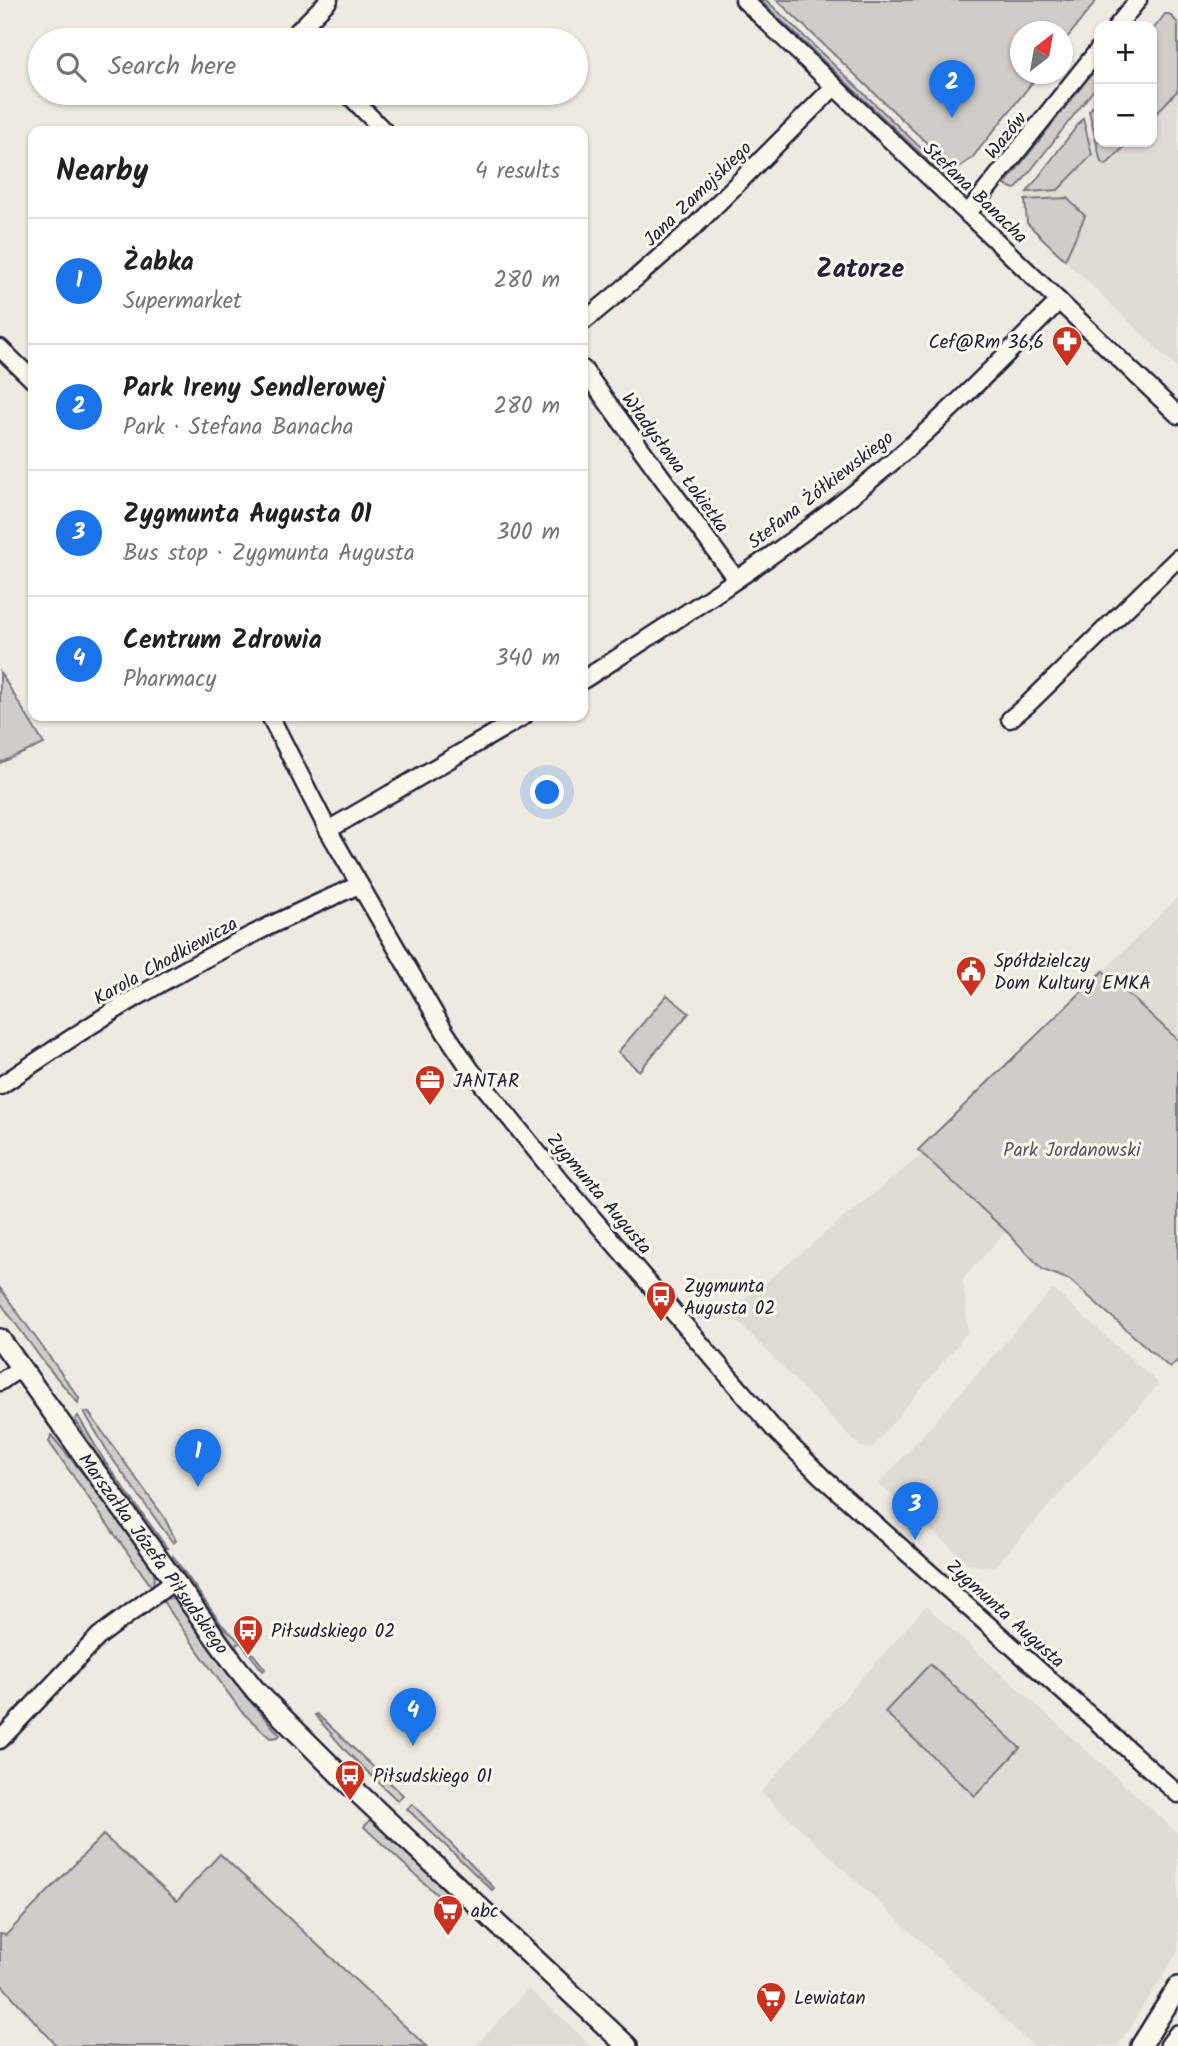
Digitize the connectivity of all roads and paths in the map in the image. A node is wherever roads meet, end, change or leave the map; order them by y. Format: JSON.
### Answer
{"nodes":[{"id":1,"x":329,"y":0,"type":"edge"},
{"id":2,"x":744,"y":0,"type":"edge"},
{"id":3,"x":1138,"y":0,"type":"edge"},
{"id":4,"x":1121,"y":21,"type":"edge"},
{"id":5,"x":303,"y":28,"type":"edge"},
{"id":6,"x":1094,"y":55,"type":"edge"},
{"id":7,"x":835,"y":87,"type":"junction"},
{"id":8,"x":359,"y":105,"type":"edge"},
{"id":9,"x":379,"y":126,"type":"edge"},
{"id":10,"x":968,"y":213,"type":"junction"},
{"id":11,"x":1059,"y":301,"type":"junction"},
{"id":12,"x":588,"y":318,"type":"edge"},
{"id":13,"x":0,"y":348,"type":"edge"},
{"id":14,"x":28,"y":375,"type":"edge"},
{"id":15,"x":588,"y":376,"type":"edge"},
{"id":16,"x":1178,"y":415,"type":"edge"},
{"id":17,"x":1178,"y":558,"type":"edge"},
{"id":18,"x":736,"y":579,"type":"junction"},
{"id":19,"x":588,"y":677,"type":"edge"},
{"id":20,"x":1010,"y":719,"type":"dead end"},
{"id":21,"x":273,"y":721,"type":"edge"},
{"id":22,"x":515,"y":721,"type":"edge"},
{"id":23,"x":328,"y":830,"type":"junction"},
{"id":24,"x":359,"y":885,"type":"junction"},
{"id":25,"x":0,"y":1086,"type":"edge"},
{"id":26,"x":0,"y":1339,"type":"edge"},
{"id":27,"x":20,"y":1368,"type":"junction"},
{"id":28,"x":0,"y":1382,"type":"edge"},
{"id":29,"x":174,"y":1581,"type":"junction"},
{"id":30,"x":0,"y":1740,"type":"edge"},
{"id":31,"x":1178,"y":1794,"type":"edge"},
{"id":32,"x":1178,"y":1987,"type":"edge"},
{"id":33,"x":1178,"y":2035,"type":"edge"},
{"id":34,"x":627,"y":2046,"type":"edge"},
{"id":35,"x":1141,"y":2046,"type":"edge"},
{"id":36,"x":1170,"y":2046,"type":"edge"}],
"edges":[{"from":1,"to":5,"type":"street"},
{"from":2,"to":7,"type":"street","name":"Stefana Banacha"},
{"from":3,"to":4,"type":"street"},
{"from":6,"to":10,"type":"street","name":"Wazów"},
{"from":7,"to":10,"type":"street","name":"Stefana Banacha"},
{"from":7,"to":12,"type":"street","name":"Jana Zamojskiego"},
{"from":8,"to":9,"type":"street"},
{"from":10,"to":11,"type":"street","name":"Stefana Banacha"},
{"from":11,"to":16,"type":"street","name":"Stefana Banacha"},
{"from":11,"to":18,"type":"street","name":"Stefana Żółkiewskiego"},
{"from":13,"to":14,"type":"street"},
{"from":15,"to":18,"type":"street","name":"Władysława Łokietka"},
{"from":17,"to":20,"type":"street"},
{"from":18,"to":19,"type":"street","name":"Stefana Żółkiewskiego"},
{"from":21,"to":23,"type":"street","name":"Zygmunta Augusta"},
{"from":22,"to":23,"type":"street"},
{"from":23,"to":24,"type":"street","name":"Zygmunta Augusta"},
{"from":24,"to":25,"type":"street","name":"Karola Chodkiewicza"},
{"from":24,"to":31,"type":"street","name":"Zygmunta Augusta"},
{"from":26,"to":27,"type":"street","name":"Marszałka Józefa Piłsudskiego"},
{"from":27,"to":28,"type":"street"},
{"from":27,"to":29,"type":"street","name":"Marszałka Józefa Piłsudskiego"},
{"from":29,"to":30,"type":"street"},
{"from":29,"to":34,"type":"street","name":"Marszałka Józefa Piłsudskiego"},
{"from":32,"to":35,"type":"street"},
{"from":33,"to":36,"type":"street"}]}
